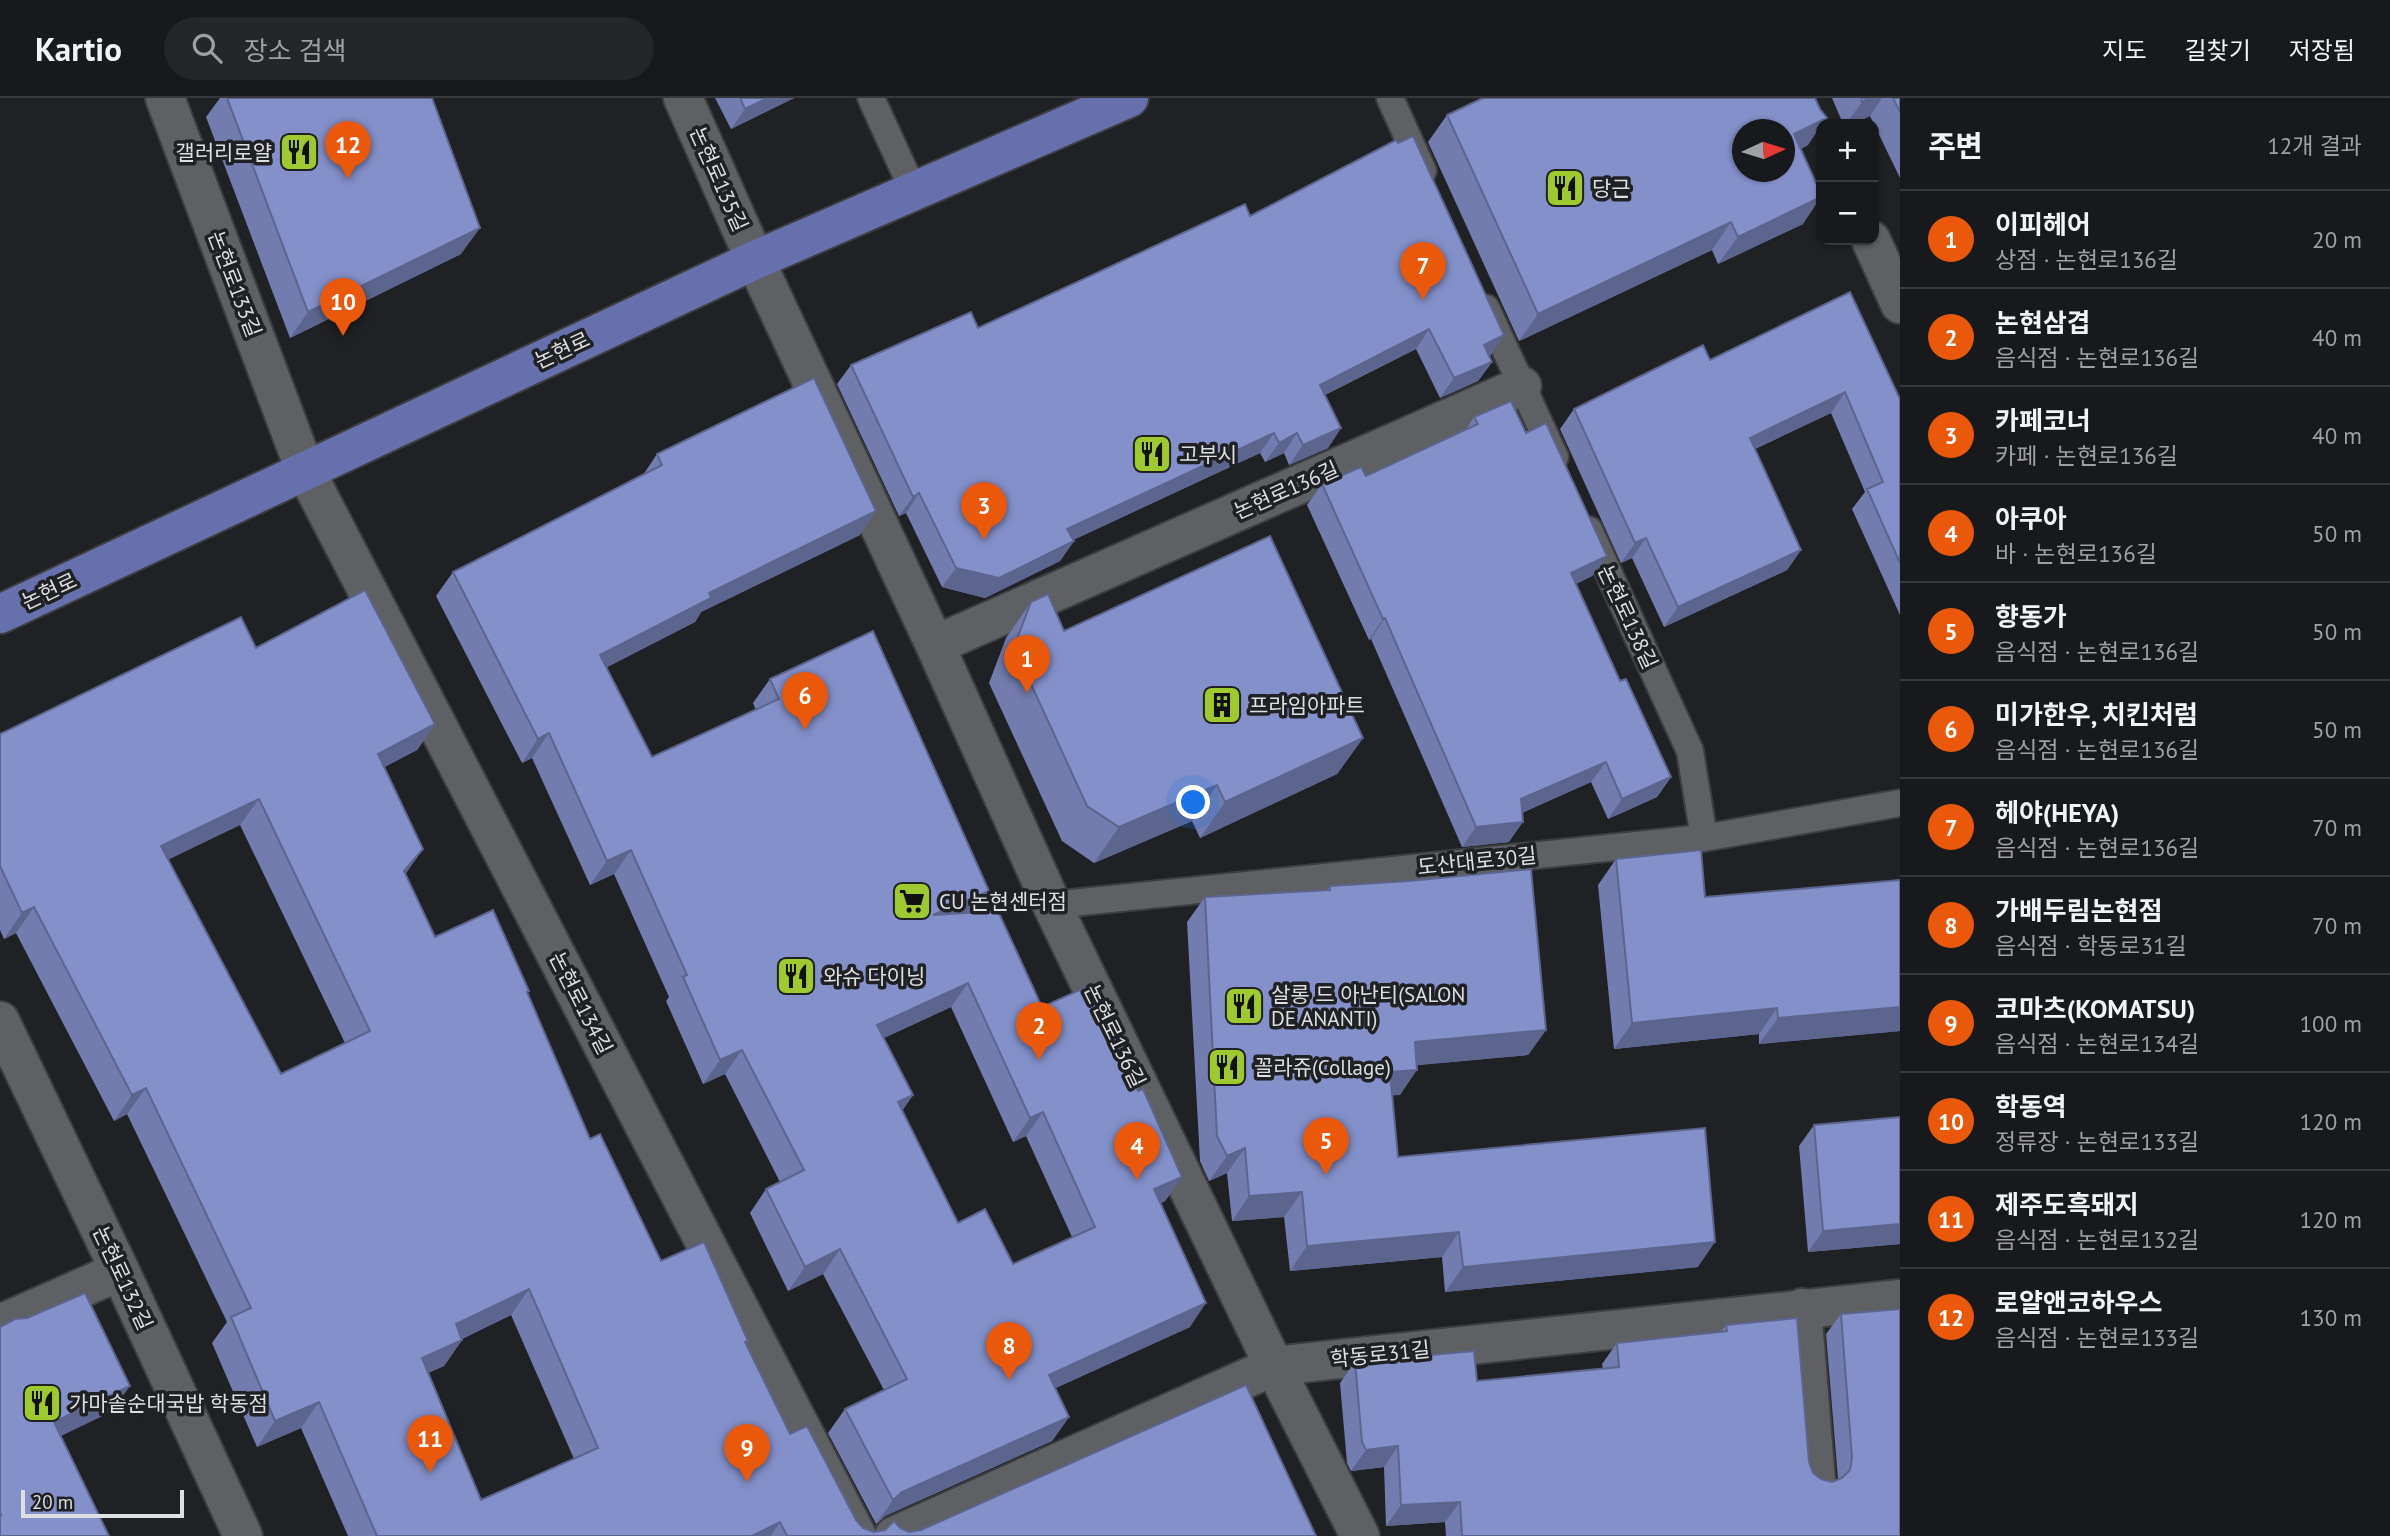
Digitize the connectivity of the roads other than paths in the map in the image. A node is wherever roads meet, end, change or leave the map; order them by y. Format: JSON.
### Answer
{"nodes":[{"id":1,"x":165,"y":98,"type":"edge"},
{"id":2,"x":683,"y":98,"type":"edge"},
{"id":3,"x":871,"y":98,"type":"edge"},
{"id":4,"x":1129,"y":98,"type":"edge"},
{"id":5,"x":1390,"y":98,"type":"edge"},
{"id":6,"x":914,"y":192,"type":"junction"},
{"id":7,"x":1436,"y":198,"type":"edge"},
{"id":8,"x":1873,"y":245,"type":"edge"},
{"id":9,"x":755,"y":260,"type":"junction"},
{"id":10,"x":1476,"y":286,"type":"edge"},
{"id":11,"x":1900,"y":304,"type":"edge"},
{"id":12,"x":1522,"y":386,"type":"junction"},
{"id":13,"x":305,"y":470,"type":"junction"},
{"id":14,"x":1563,"y":474,"type":"edge"},
{"id":15,"x":1580,"y":512,"type":"edge"},
{"id":16,"x":0,"y":614,"type":"edge"},
{"id":17,"x":935,"y":645,"type":"junction"},
{"id":18,"x":1900,"y":803,"type":"edge"},
{"id":19,"x":1704,"y":838,"type":"junction"},
{"id":20,"x":1052,"y":905,"type":"junction"},
{"id":21,"x":0,"y":1021,"type":"edge"},
{"id":22,"x":120,"y":1271,"type":"junction"},
{"id":23,"x":1900,"y":1299,"type":"edge"},
{"id":24,"x":1802,"y":1308,"type":"junction"},
{"id":25,"x":0,"y":1324,"type":"edge"},
{"id":26,"x":1274,"y":1366,"type":"junction"},
{"id":27,"x":1816,"y":1481,"type":"edge"},
{"id":28,"x":243,"y":1536,"type":"edge"},
{"id":29,"x":857,"y":1536,"type":"edge"},
{"id":30,"x":894,"y":1536,"type":"edge"},
{"id":31,"x":1360,"y":1536,"type":"edge"}],
"edges":[{"from":1,"to":13,"type":"street","name":"논현로133길"},
{"from":2,"to":9,"type":"street","name":"논현로135길"},
{"from":3,"to":6,"type":"lane"},
{"from":4,"to":6,"type":"main road","name":"논현로"},
{"from":5,"to":7,"type":"lane"},
{"from":6,"to":9,"type":"main road","name":"논현로"},
{"from":8,"to":11,"type":"street"},
{"from":9,"to":13,"type":"main road","name":"논현로"},
{"from":9,"to":17,"type":"street","name":"논현로136길"},
{"from":10,"to":12,"type":"lane"},
{"from":12,"to":14,"type":"lane"},
{"from":12,"to":17,"type":"street","name":"논현로136길"},
{"from":13,"to":16,"type":"main road","name":"논현로"},
{"from":13,"to":29,"type":"street","name":"논현로134길"},
{"from":15,"to":19,"type":"lane","name":"논현로138길"},
{"from":17,"to":20,"type":"street","name":"논현로136길"},
{"from":18,"to":19,"type":"lane","name":"도산대로30길"},
{"from":19,"to":20,"type":"lane","name":"도산대로30길"},
{"from":20,"to":26,"type":"street","name":"논현로136길"},
{"from":21,"to":22,"type":"street","name":"논현로132길"},
{"from":22,"to":25,"type":"street"},
{"from":22,"to":28,"type":"street","name":"논현로132길"},
{"from":23,"to":24,"type":"street","name":"학동로31길"},
{"from":24,"to":26,"type":"street","name":"학동로31길"},
{"from":24,"to":27,"type":"street"},
{"from":26,"to":30,"type":"street","name":"학동로31길"},
{"from":26,"to":31,"type":"street","name":"논현로136길"}]}
